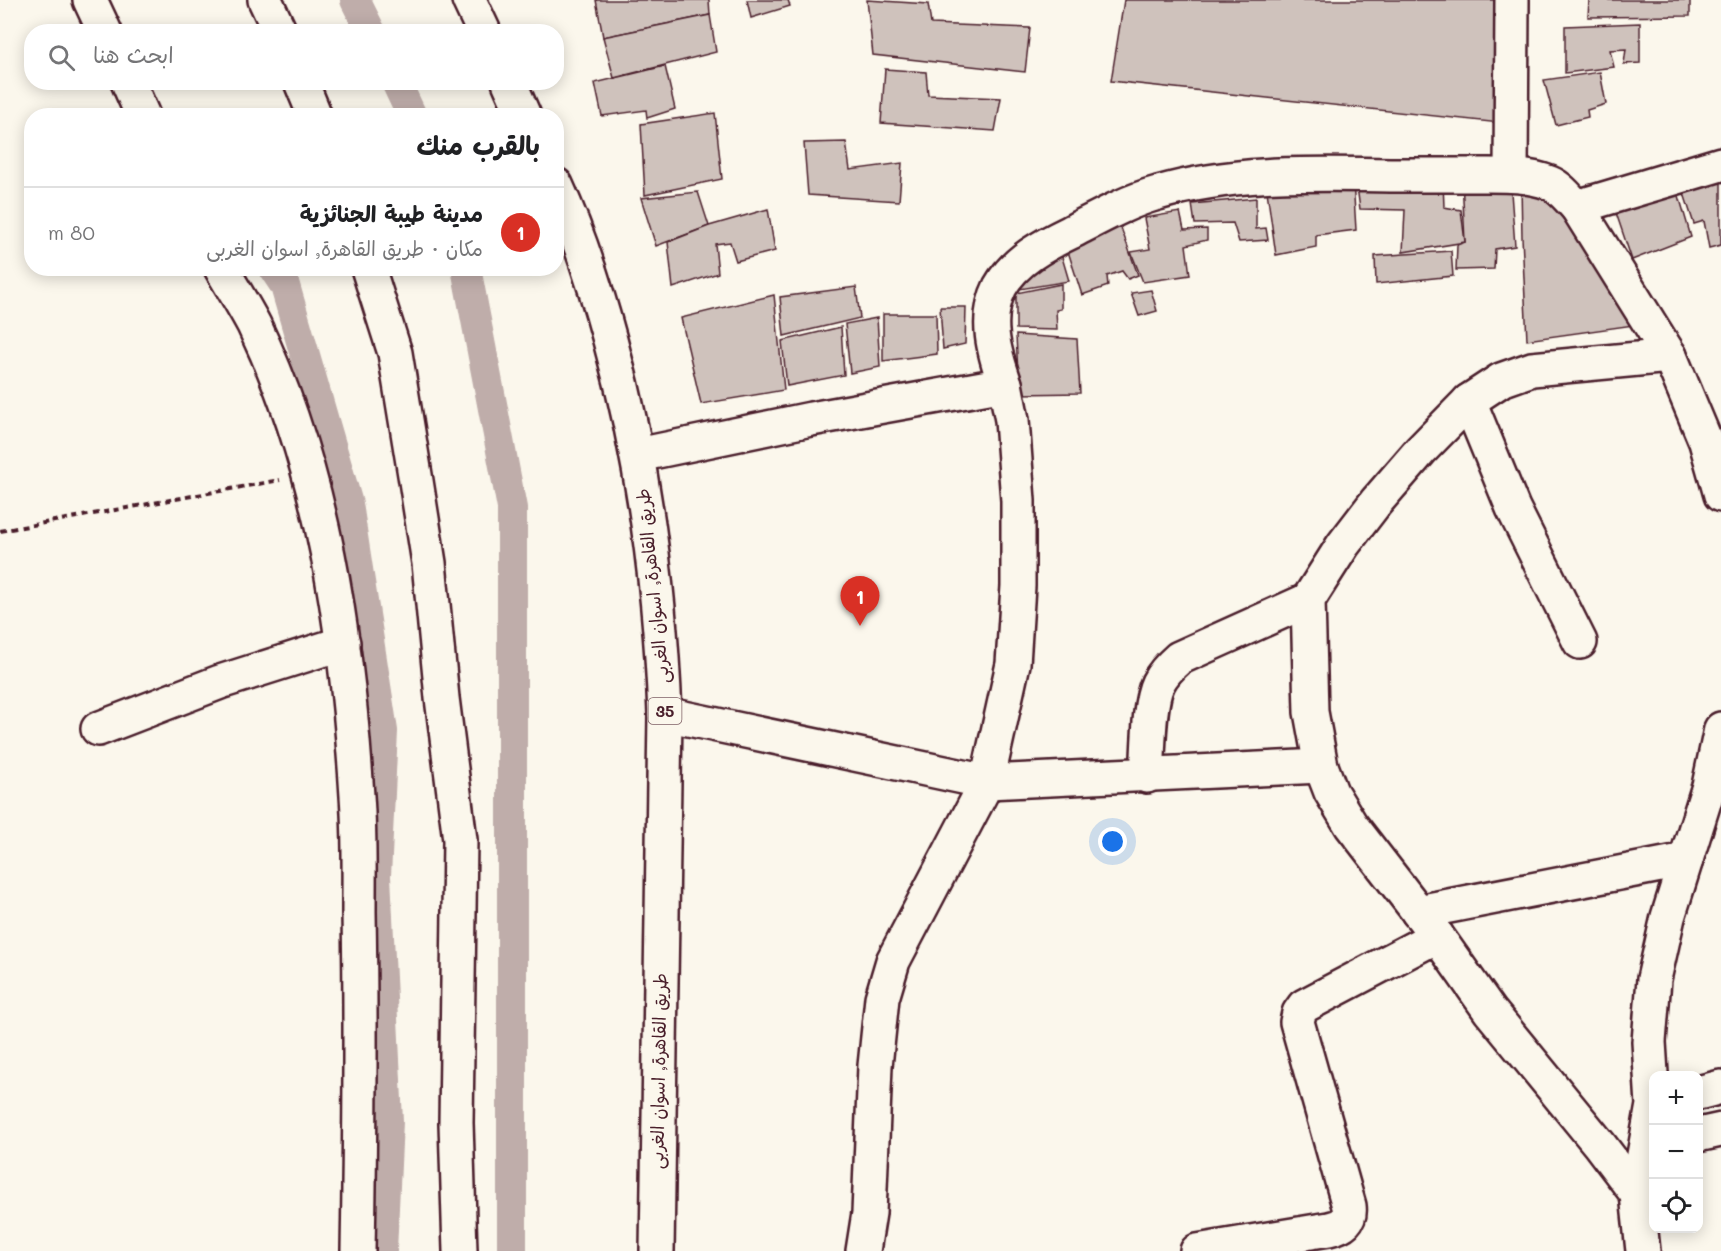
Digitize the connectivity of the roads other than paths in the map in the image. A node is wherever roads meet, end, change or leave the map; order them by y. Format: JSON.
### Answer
{"nodes":[{"id":1,"x":90,"y":0,"type":"edge"},
{"id":2,"x":266,"y":0,"type":"edge"},
{"id":3,"x":469,"y":0,"type":"edge"},
{"id":4,"x":1512,"y":0,"type":"edge"},
{"id":5,"x":101,"y":24,"type":"edge"},
{"id":6,"x":276,"y":24,"type":"edge"},
{"id":7,"x":480,"y":24,"type":"edge"},
{"id":8,"x":131,"y":90,"type":"edge"},
{"id":9,"x":304,"y":90,"type":"edge"},
{"id":10,"x":513,"y":90,"type":"edge"},
{"id":11,"x":139,"y":108,"type":"edge"},
{"id":12,"x":312,"y":108,"type":"edge"},
{"id":13,"x":521,"y":108,"type":"edge"},
{"id":14,"x":1721,"y":164,"type":"edge"},
{"id":15,"x":1511,"y":176,"type":"junction"},
{"id":16,"x":564,"y":202,"type":"edge"},
{"id":17,"x":1577,"y":207,"type":"junction"},
{"id":18,"x":225,"y":276,"type":"edge"},
{"id":19,"x":371,"y":276,"type":"edge"},
{"id":20,"x":1670,"y":356,"type":"junction"},
{"id":21,"x":1005,"y":384,"type":"junction"},
{"id":22,"x":1468,"y":401,"type":"junction"},
{"id":23,"x":638,"y":455,"type":"junction"},
{"id":24,"x":1721,"y":495,"type":"edge"},
{"id":25,"x":1308,"y":600,"type":"junction"},
{"id":26,"x":1581,"y":642,"type":"dead end"},
{"id":27,"x":343,"y":643,"type":"junction"},
{"id":28,"x":665,"y":714,"type":"junction"},
{"id":29,"x":99,"y":729,"type":"dead end"},
{"id":30,"x":1721,"y":729,"type":"edge"},
{"id":31,"x":1321,"y":766,"type":"junction"},
{"id":32,"x":1147,"y":776,"type":"junction"},
{"id":33,"x":987,"y":782,"type":"junction"},
{"id":34,"x":1715,"y":786,"type":"edge"},
{"id":35,"x":1686,"y":860,"type":"junction"},
{"id":36,"x":1428,"y":924,"type":"junction"},
{"id":37,"x":1651,"y":1071,"type":"edge"},
{"id":38,"x":1721,"y":1087,"type":"edge"},
{"id":39,"x":1703,"y":1092,"type":"edge"},
{"id":40,"x":1721,"y":1130,"type":"edge"},
{"id":41,"x":1703,"y":1135,"type":"edge"},
{"id":42,"x":1649,"y":1148,"type":"edge"},
{"id":43,"x":1637,"y":1194,"type":"junction"},
{"id":44,"x":358,"y":1251,"type":"edge"},
{"id":45,"x":460,"y":1251,"type":"edge"},
{"id":46,"x":657,"y":1251,"type":"edge"},
{"id":47,"x":863,"y":1251,"type":"edge"},
{"id":48,"x":1197,"y":1251,"type":"edge"},
{"id":49,"x":1642,"y":1251,"type":"edge"}],
"edges":[{"from":1,"to":5,"type":"street"},
{"from":2,"to":6,"type":"street"},
{"from":3,"to":7,"type":"street"},
{"from":4,"to":15,"type":"street"},
{"from":8,"to":11,"type":"street"},
{"from":9,"to":12,"type":"street"},
{"from":10,"to":13,"type":"street"},
{"from":14,"to":17,"type":"street"},
{"from":15,"to":17,"type":"street"},
{"from":15,"to":21,"type":"street"},
{"from":16,"to":23,"type":"street","name":"طريق القاهرة, اسوان الغربى","number":"35"},
{"from":17,"to":20,"type":"street"},
{"from":18,"to":27,"type":"street"},
{"from":19,"to":45,"type":"street"},
{"from":20,"to":22,"type":"street"},
{"from":20,"to":24,"type":"street"},
{"from":21,"to":23,"type":"street"},
{"from":21,"to":33,"type":"street"},
{"from":22,"to":25,"type":"street"},
{"from":22,"to":26,"type":"street"},
{"from":23,"to":28,"type":"street","name":"طريق القاهرة, اسوان الغربى","number":"35"},
{"from":25,"to":31,"type":"street"},
{"from":25,"to":32,"type":"street"},
{"from":27,"to":29,"type":"street"},
{"from":27,"to":44,"type":"street"},
{"from":28,"to":33,"type":"street"},
{"from":28,"to":46,"type":"street","name":"طريق القاهرة, اسوان الغربى","number":"35"},
{"from":30,"to":34,"type":"street"},
{"from":31,"to":32,"type":"street"},
{"from":31,"to":36,"type":"street"},
{"from":32,"to":33,"type":"street"},
{"from":33,"to":47,"type":"street"},
{"from":34,"to":35,"type":"street"},
{"from":35,"to":36,"type":"street"},
{"from":35,"to":37,"type":"street"},
{"from":36,"to":43,"type":"street"},
{"from":36,"to":48,"type":"street"},
{"from":38,"to":39,"type":"street"},
{"from":40,"to":41,"type":"street"},
{"from":42,"to":43,"type":"street"},
{"from":43,"to":49,"type":"street"}]}
